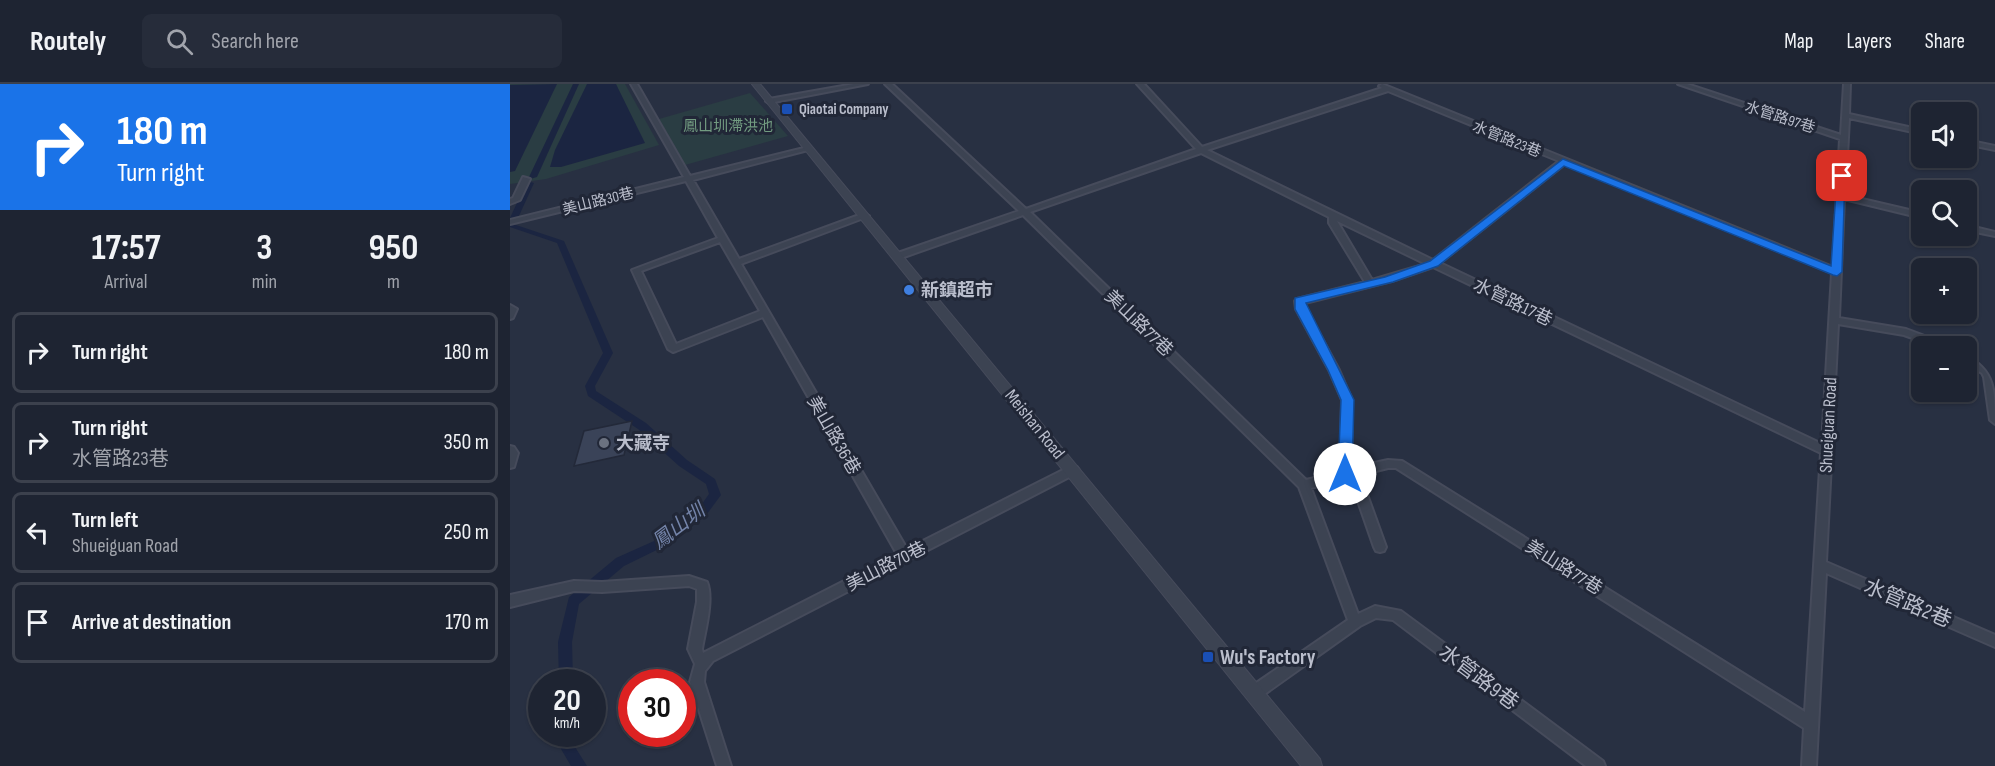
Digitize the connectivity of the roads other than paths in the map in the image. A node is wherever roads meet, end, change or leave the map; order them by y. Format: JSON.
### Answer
{"nodes":[{"id":1,"x":634,"y":84,"type":"edge"},
{"id":2,"x":756,"y":84,"type":"edge"},
{"id":3,"x":865,"y":84,"type":"edge"},
{"id":4,"x":888,"y":84,"type":"edge"},
{"id":5,"x":1140,"y":84,"type":"edge"},
{"id":6,"x":1380,"y":84,"type":"edge"},
{"id":7,"x":1681,"y":84,"type":"edge"},
{"id":8,"x":1847,"y":84,"type":"edge"},
{"id":9,"x":1387,"y":89,"type":"junction"},
{"id":10,"x":769,"y":101,"type":"junction"},
{"id":11,"x":1846,"y":115,"type":"junction"},
{"id":12,"x":1911,"y":130,"type":"edge"},
{"id":13,"x":1844,"y":138,"type":"junction"},
{"id":14,"x":1977,"y":144,"type":"edge"},
{"id":15,"x":1995,"y":148,"type":"edge"},
{"id":16,"x":808,"y":149,"type":"junction"},
{"id":17,"x":1201,"y":150,"type":"junction"},
{"id":18,"x":1563,"y":162,"type":"junction"},
{"id":19,"x":526,"y":179,"type":"dead end"},
{"id":20,"x":687,"y":179,"type":"junction"},
{"id":21,"x":1841,"y":196,"type":"junction"},
{"id":22,"x":510,"y":202,"type":"edge"},
{"id":23,"x":1025,"y":212,"type":"junction"},
{"id":24,"x":1911,"y":213,"type":"edge"},
{"id":25,"x":865,"y":216,"type":"junction"},
{"id":26,"x":1333,"y":216,"type":"junction"},
{"id":27,"x":510,"y":222,"type":"edge"},
{"id":28,"x":1977,"y":230,"type":"edge"},
{"id":29,"x":1995,"y":234,"type":"edge"},
{"id":30,"x":722,"y":240,"type":"junction"},
{"id":31,"x":898,"y":256,"type":"junction"},
{"id":32,"x":735,"y":263,"type":"junction"},
{"id":33,"x":1434,"y":264,"type":"junction"},
{"id":34,"x":1837,"y":272,"type":"junction"},
{"id":35,"x":1370,"y":285,"type":"junction"},
{"id":36,"x":510,"y":308,"type":"edge"},
{"id":37,"x":764,"y":313,"type":"junction"},
{"id":38,"x":510,"y":316,"type":"edge"},
{"id":39,"x":1834,"y":320,"type":"junction"},
{"id":40,"x":1917,"y":336,"type":"edge"},
{"id":41,"x":1977,"y":366,"type":"edge"},
{"id":42,"x":1995,"y":420,"type":"edge"},
{"id":43,"x":510,"y":450,"type":"edge"},
{"id":44,"x":1827,"y":451,"type":"junction"},
{"id":45,"x":510,"y":464,"type":"edge"},
{"id":46,"x":1072,"y":470,"type":"junction"},
{"id":47,"x":1349,"y":473,"type":"junction"},
{"id":48,"x":1304,"y":485,"type":"junction"},
{"id":49,"x":1380,"y":547,"type":"dead end"},
{"id":50,"x":905,"y":557,"type":"junction"},
{"id":51,"x":1820,"y":565,"type":"junction"},
{"id":52,"x":510,"y":601,"type":"edge"},
{"id":53,"x":1355,"y":622,"type":"junction"},
{"id":54,"x":1995,"y":641,"type":"edge"},
{"id":55,"x":702,"y":664,"type":"junction"},
{"id":56,"x":1254,"y":693,"type":"junction"},
{"id":57,"x":1811,"y":724,"type":"junction"},
{"id":58,"x":724,"y":766,"type":"edge"},
{"id":59,"x":1313,"y":766,"type":"edge"},
{"id":60,"x":1598,"y":766,"type":"edge"},
{"id":61,"x":1809,"y":766,"type":"edge"}],
"edges":[{"from":1,"to":20,"type":"street"},
{"from":2,"to":10,"type":"street","name":"Meishan Road"},
{"from":3,"to":10,"type":"street"},
{"from":4,"to":23,"type":"street","name":"美山路77巷"},
{"from":5,"to":17,"type":"street"},
{"from":6,"to":9,"type":"street","name":"水管路23巷"},
{"from":7,"to":13,"type":"street","name":"水管路97巷"},
{"from":8,"to":11,"type":"street","name":"Shueiguan Road"},
{"from":9,"to":17,"type":"street"},
{"from":9,"to":18,"type":"street","name":"水管路23巷"},
{"from":10,"to":16,"type":"street","name":"Meishan Road"},
{"from":11,"to":12,"type":"street"},
{"from":11,"to":13,"type":"street","name":"Shueiguan Road"},
{"from":13,"to":21,"type":"street","name":"Shueiguan Road"},
{"from":14,"to":15,"type":"street"},
{"from":16,"to":20,"type":"street","name":"美山路30巷"},
{"from":16,"to":25,"type":"street","name":"Meishan Road"},
{"from":17,"to":23,"type":"street"},
{"from":17,"to":26,"type":"street","name":"水管路17巷"},
{"from":18,"to":33,"type":"street"},
{"from":18,"to":34,"type":"street","name":"水管路23巷"},
{"from":19,"to":22,"type":"street"},
{"from":20,"to":27,"type":"street","name":"美山路30巷"},
{"from":20,"to":30,"type":"street"},
{"from":21,"to":24,"type":"street"},
{"from":21,"to":34,"type":"street","name":"Shueiguan Road"},
{"from":23,"to":31,"type":"street"},
{"from":23,"to":48,"type":"street","name":"美山路77巷"},
{"from":25,"to":31,"type":"street","name":"Meishan Road"},
{"from":25,"to":32,"type":"street"},
{"from":26,"to":33,"type":"street","name":"水管路17巷"},
{"from":26,"to":35,"type":"street"},
{"from":28,"to":29,"type":"street"},
{"from":30,"to":32,"type":"street","name":"美山路36巷"},
{"from":30,"to":37,"type":"street"},
{"from":31,"to":46,"type":"street","name":"Meishan Road"},
{"from":32,"to":37,"type":"street","name":"美山路36巷"},
{"from":33,"to":35,"type":"street"},
{"from":33,"to":44,"type":"street","name":"水管路17巷"},
{"from":34,"to":39,"type":"street","name":"Shueiguan Road"},
{"from":35,"to":47,"type":"street"},
{"from":36,"to":38,"type":"street"},
{"from":37,"to":50,"type":"street","name":"美山路36巷"},
{"from":39,"to":40,"type":"street"},
{"from":39,"to":44,"type":"street","name":"Shueiguan Road"},
{"from":41,"to":42,"type":"street"},
{"from":43,"to":45,"type":"street"},
{"from":44,"to":51,"type":"street","name":"Shueiguan Road"},
{"from":46,"to":50,"type":"street","name":"美山路70巷"},
{"from":46,"to":56,"type":"street","name":"Meishan Road"},
{"from":47,"to":48,"type":"street","name":"美山路77巷"},
{"from":47,"to":49,"type":"street"},
{"from":47,"to":57,"type":"street","name":"美山路77巷"},
{"from":48,"to":53,"type":"street","name":"美山路77巷"},
{"from":50,"to":55,"type":"street","name":"美山路70巷"},
{"from":51,"to":54,"type":"street","name":"水管路2巷"},
{"from":51,"to":57,"type":"street","name":"Shueiguan Road"},
{"from":52,"to":55,"type":"street"},
{"from":53,"to":56,"type":"street"},
{"from":53,"to":60,"type":"street","name":"水管路9巷"},
{"from":55,"to":58,"type":"street"},
{"from":56,"to":59,"type":"street","name":"Meishan Road"},
{"from":57,"to":61,"type":"street","name":"Shueiguan Road"}]}
